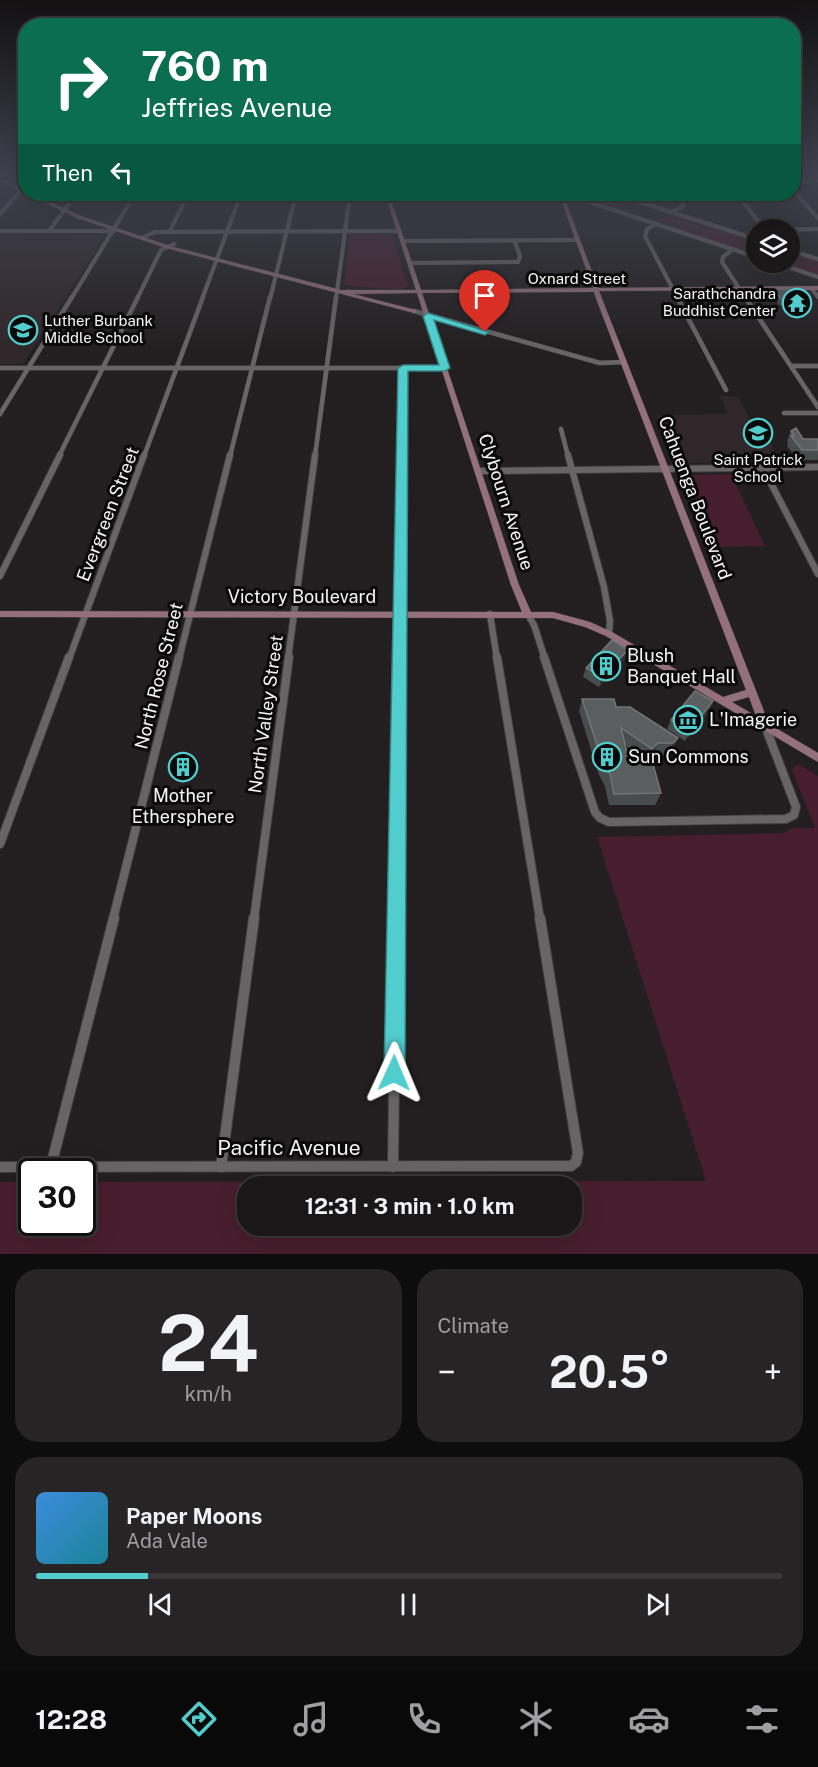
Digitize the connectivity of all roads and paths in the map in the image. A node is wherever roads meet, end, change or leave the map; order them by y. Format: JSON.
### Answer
{"nodes":[{"id":1,"x":110,"y":235,"type":"edge"},
{"id":2,"x":138,"y":235,"type":"edge"},
{"id":3,"x":139,"y":235,"type":"edge"},
{"id":4,"x":148,"y":235,"type":"edge"},
{"id":5,"x":227,"y":235,"type":"edge"},
{"id":6,"x":285,"y":235,"type":"edge"},
{"id":7,"x":345,"y":235,"type":"edge"},
{"id":8,"x":400,"y":235,"type":"edge"},
{"id":9,"x":576,"y":235,"type":"edge"},
{"id":10,"x":645,"y":235,"type":"edge"},
{"id":11,"x":689,"y":235,"type":"edge"},
{"id":12,"x":145,"y":236,"type":"junction"},
{"id":13,"x":514,"y":240,"type":"junction"},
{"id":14,"x":578,"y":240,"type":"junction"},
{"id":15,"x":402,"y":241,"type":"junction"},
{"id":16,"x":171,"y":245,"type":"junction"},
{"id":17,"x":734,"y":249,"type":"junction"},
{"id":18,"x":746,"y":253,"type":"edge"},
{"id":19,"x":800,"y":253,"type":"edge"},
{"id":20,"x":218,"y":258,"type":"junction"},
{"id":21,"x":818,"y":259,"type":"edge"},
{"id":22,"x":410,"y":263,"type":"junction"},
{"id":23,"x":800,"y":271,"type":"edge"},
{"id":24,"x":276,"y":273,"type":"junction"},
{"id":25,"x":818,"y":277,"type":"edge"},
{"id":26,"x":741,"y":289,"type":"junction"},
{"id":27,"x":815,"y":289,"type":"edge"},
{"id":28,"x":337,"y":290,"type":"junction"},
{"id":29,"x":673,"y":290,"type":"junction"},
{"id":30,"x":598,"y":291,"type":"junction"},
{"id":31,"x":355,"y":292,"type":"junction"},
{"id":32,"x":419,"y":292,"type":"junction"},
{"id":33,"x":818,"y":297,"type":"edge"},
{"id":34,"x":414,"y":311,"type":"junction"},
{"id":35,"x":428,"y":316,"type":"junction"},
{"id":36,"x":624,"y":362,"type":"junction"},
{"id":37,"x":792,"y":366,"type":"junction"},
{"id":38,"x":818,"y":366,"type":"edge"},
{"id":39,"x":0,"y":368,"type":"edge"},
{"id":40,"x":28,"y":368,"type":"junction"},
{"id":41,"x":178,"y":368,"type":"junction"},
{"id":42,"x":403,"y":368,"type":"junction"},
{"id":43,"x":445,"y":368,"type":"junction"},
{"id":44,"x":104,"y":369,"type":"junction"},
{"id":45,"x":253,"y":369,"type":"junction"},
{"id":46,"x":328,"y":369,"type":"junction"},
{"id":47,"x":726,"y":390,"type":"dead end"},
{"id":48,"x":818,"y":407,"type":"edge"},
{"id":49,"x":784,"y":413,"type":"dead end"},
{"id":50,"x":818,"y":413,"type":"edge"},
{"id":51,"x":0,"y":414,"type":"edge"},
{"id":52,"x":561,"y":429,"type":"dead end"},
{"id":53,"x":818,"y":467,"type":"edge"},
{"id":54,"x":763,"y":468,"type":"junction"},
{"id":55,"x":667,"y":469,"type":"junction"},
{"id":56,"x":573,"y":470,"type":"junction"},
{"id":57,"x":479,"y":471,"type":"junction"},
{"id":58,"x":818,"y":574,"type":"edge"},
{"id":59,"x":0,"y":576,"type":"edge"},
{"id":60,"x":527,"y":613,"type":"junction"},
{"id":61,"x":0,"y":614,"type":"edge"},
{"id":62,"x":86,"y":614,"type":"junction"},
{"id":63,"x":190,"y":614,"type":"junction"},
{"id":64,"x":295,"y":614,"type":"junction"},
{"id":65,"x":401,"y":614,"type":"junction"},
{"id":66,"x":490,"y":614,"type":"junction"},
{"id":67,"x":609,"y":634,"type":"junction"},
{"id":68,"x":751,"y":692,"type":"junction"},
{"id":69,"x":723,"y":701,"type":"junction"},
{"id":70,"x":765,"y":726,"type":"junction"},
{"id":71,"x":818,"y":758,"type":"edge"},
{"id":72,"x":794,"y":815,"type":"joint"},
{"id":73,"x":3,"y":826,"type":"edge"},
{"id":74,"x":0,"y":844,"type":"edge"},
{"id":75,"x":53,"y":1158,"type":"edge"},
{"id":76,"x":96,"y":1166,"type":"edge"},
{"id":77,"x":0,"y":1167,"type":"edge"},
{"id":78,"x":18,"y":1167,"type":"edge"},
{"id":79,"x":221,"y":1167,"type":"junction"},
{"id":80,"x":393,"y":1167,"type":"junction"}],
"edges":[{"from":1,"to":40,"type":"street"},
{"from":2,"to":12,"type":"main road"},
{"from":3,"to":12,"type":"main road"},
{"from":4,"to":12,"type":"street"},
{"from":5,"to":20,"type":"street","name":"Evergreen Street"},
{"from":6,"to":24,"type":"street","name":"North Rose Street"},
{"from":7,"to":28,"type":"street","name":"North Valley Street"},
{"from":8,"to":15,"type":"main road","name":"Clybourn Avenue"},
{"from":9,"to":14,"type":"main road","name":"Cahuenga Boulevard"},
{"from":10,"to":29,"type":"street"},
{"from":11,"to":17,"type":"street"},
{"from":12,"to":16,"type":"main road"},
{"from":13,"to":14,"type":"street"},
{"from":13,"to":15,"type":"street"},
{"from":13,"to":22,"type":"street"},
{"from":14,"to":30,"type":"main road","name":"Cahuenga Boulevard"},
{"from":15,"to":22,"type":"main road","name":"Clybourn Avenue"},
{"from":16,"to":20,"type":"main road"},
{"from":16,"to":44,"type":"street"},
{"from":17,"to":18,"type":"street"},
{"from":17,"to":26,"type":"street"},
{"from":19,"to":21,"type":"street"},
{"from":20,"to":24,"type":"main road"},
{"from":20,"to":41,"type":"street","name":"Evergreen Street"},
{"from":22,"to":32,"type":"main road","name":"Clybourn Avenue"},
{"from":23,"to":25,"type":"street"},
{"from":24,"to":28,"type":"main road"},
{"from":24,"to":45,"type":"street","name":"North Rose Street"},
{"from":26,"to":27,"type":"main road","name":"Oxnard Street"},
{"from":26,"to":29,"type":"main road","name":"Oxnard Street"},
{"from":26,"to":37,"type":"street"},
{"from":27,"to":33,"type":"street"},
{"from":28,"to":31,"type":"main road"},
{"from":28,"to":34,"type":"main road"},
{"from":28,"to":46,"type":"street","name":"North Valley Street"},
{"from":29,"to":30,"type":"main road","name":"Oxnard Street"},
{"from":29,"to":47,"type":"street"},
{"from":30,"to":32,"type":"main road","name":"Oxnard Street"},
{"from":30,"to":36,"type":"main road","name":"Cahuenga Boulevard"},
{"from":31,"to":32,"type":"main road","name":"Oxnard Street"},
{"from":31,"to":34,"type":"main road"},
{"from":32,"to":35,"type":"main road","name":"Clybourn Avenue"},
{"from":34,"to":35,"type":"street"},
{"from":35,"to":36,"type":"street"},
{"from":35,"to":43,"type":"main road","name":"Clybourn Avenue"},
{"from":36,"to":55,"type":"main road","name":"Cahuenga Boulevard"},
{"from":37,"to":38,"type":"street"},
{"from":37,"to":48,"type":"street"},
{"from":39,"to":40,"type":"street"},
{"from":40,"to":44,"type":"street"},
{"from":40,"to":51,"type":"street"},
{"from":41,"to":44,"type":"street"},
{"from":41,"to":45,"type":"street"},
{"from":41,"to":62,"type":"street","name":"Evergreen Street"},
{"from":42,"to":43,"type":"street"},
{"from":42,"to":46,"type":"street"},
{"from":42,"to":65,"type":"street"},
{"from":43,"to":57,"type":"main road","name":"Clybourn Avenue"},
{"from":44,"to":59,"type":"street"},
{"from":45,"to":46,"type":"street"},
{"from":45,"to":63,"type":"street","name":"North Rose Street"},
{"from":46,"to":64,"type":"street","name":"North Valley Street"},
{"from":49,"to":50,"type":"street"},
{"from":52,"to":56,"type":"street"},
{"from":53,"to":54,"type":"street"},
{"from":54,"to":55,"type":"street"},
{"from":54,"to":58,"type":"street"},
{"from":55,"to":56,"type":"street"},
{"from":55,"to":68,"type":"main road","name":"Cahuenga Boulevard"},
{"from":56,"to":57,"type":"street"},
{"from":56,"to":67,"type":"street"},
{"from":57,"to":60,"type":"main road","name":"Clybourn Avenue"},
{"from":60,"to":66,"type":"main road","name":"Victory Boulevard"},
{"from":60,"to":67,"type":"main road","name":"Victory Boulevard"},
{"from":60,"to":72,"type":"street","name":"Clybourn Avenue"},
{"from":61,"to":62,"type":"main road","name":"Victory Boulevard"},
{"from":62,"to":63,"type":"main road","name":"Victory Boulevard"},
{"from":62,"to":73,"type":"street","name":"Evergreen Street"},
{"from":63,"to":64,"type":"main road","name":"Victory Boulevard"},
{"from":63,"to":75,"type":"street","name":"North Rose Street"},
{"from":64,"to":65,"type":"main road","name":"Victory Boulevard"},
{"from":64,"to":79,"type":"street","name":"North Valley Street"},
{"from":65,"to":66,"type":"main road","name":"Victory Boulevard"},
{"from":65,"to":80,"type":"street"},
{"from":66,"to":80,"type":"street","name":"Pacific Avenue"},
{"from":67,"to":69,"type":"main road","name":"Victory Boulevard"},
{"from":68,"to":69,"type":"main road"},
{"from":68,"to":70,"type":"main road","name":"Cahuenga Boulevard"},
{"from":69,"to":70,"type":"main road","name":"Victory Boulevard"},
{"from":70,"to":71,"type":"main road","name":"Victory Boulevard"},
{"from":70,"to":72,"type":"street","name":"Cahuenga Boulevard"},
{"from":73,"to":74,"type":"street","name":"Evergreen Street"},
{"from":76,"to":79,"type":"street","name":"Pacific Avenue"},
{"from":77,"to":78,"type":"street","name":"Pacific Avenue"},
{"from":79,"to":80,"type":"street","name":"Pacific Avenue"}]}
